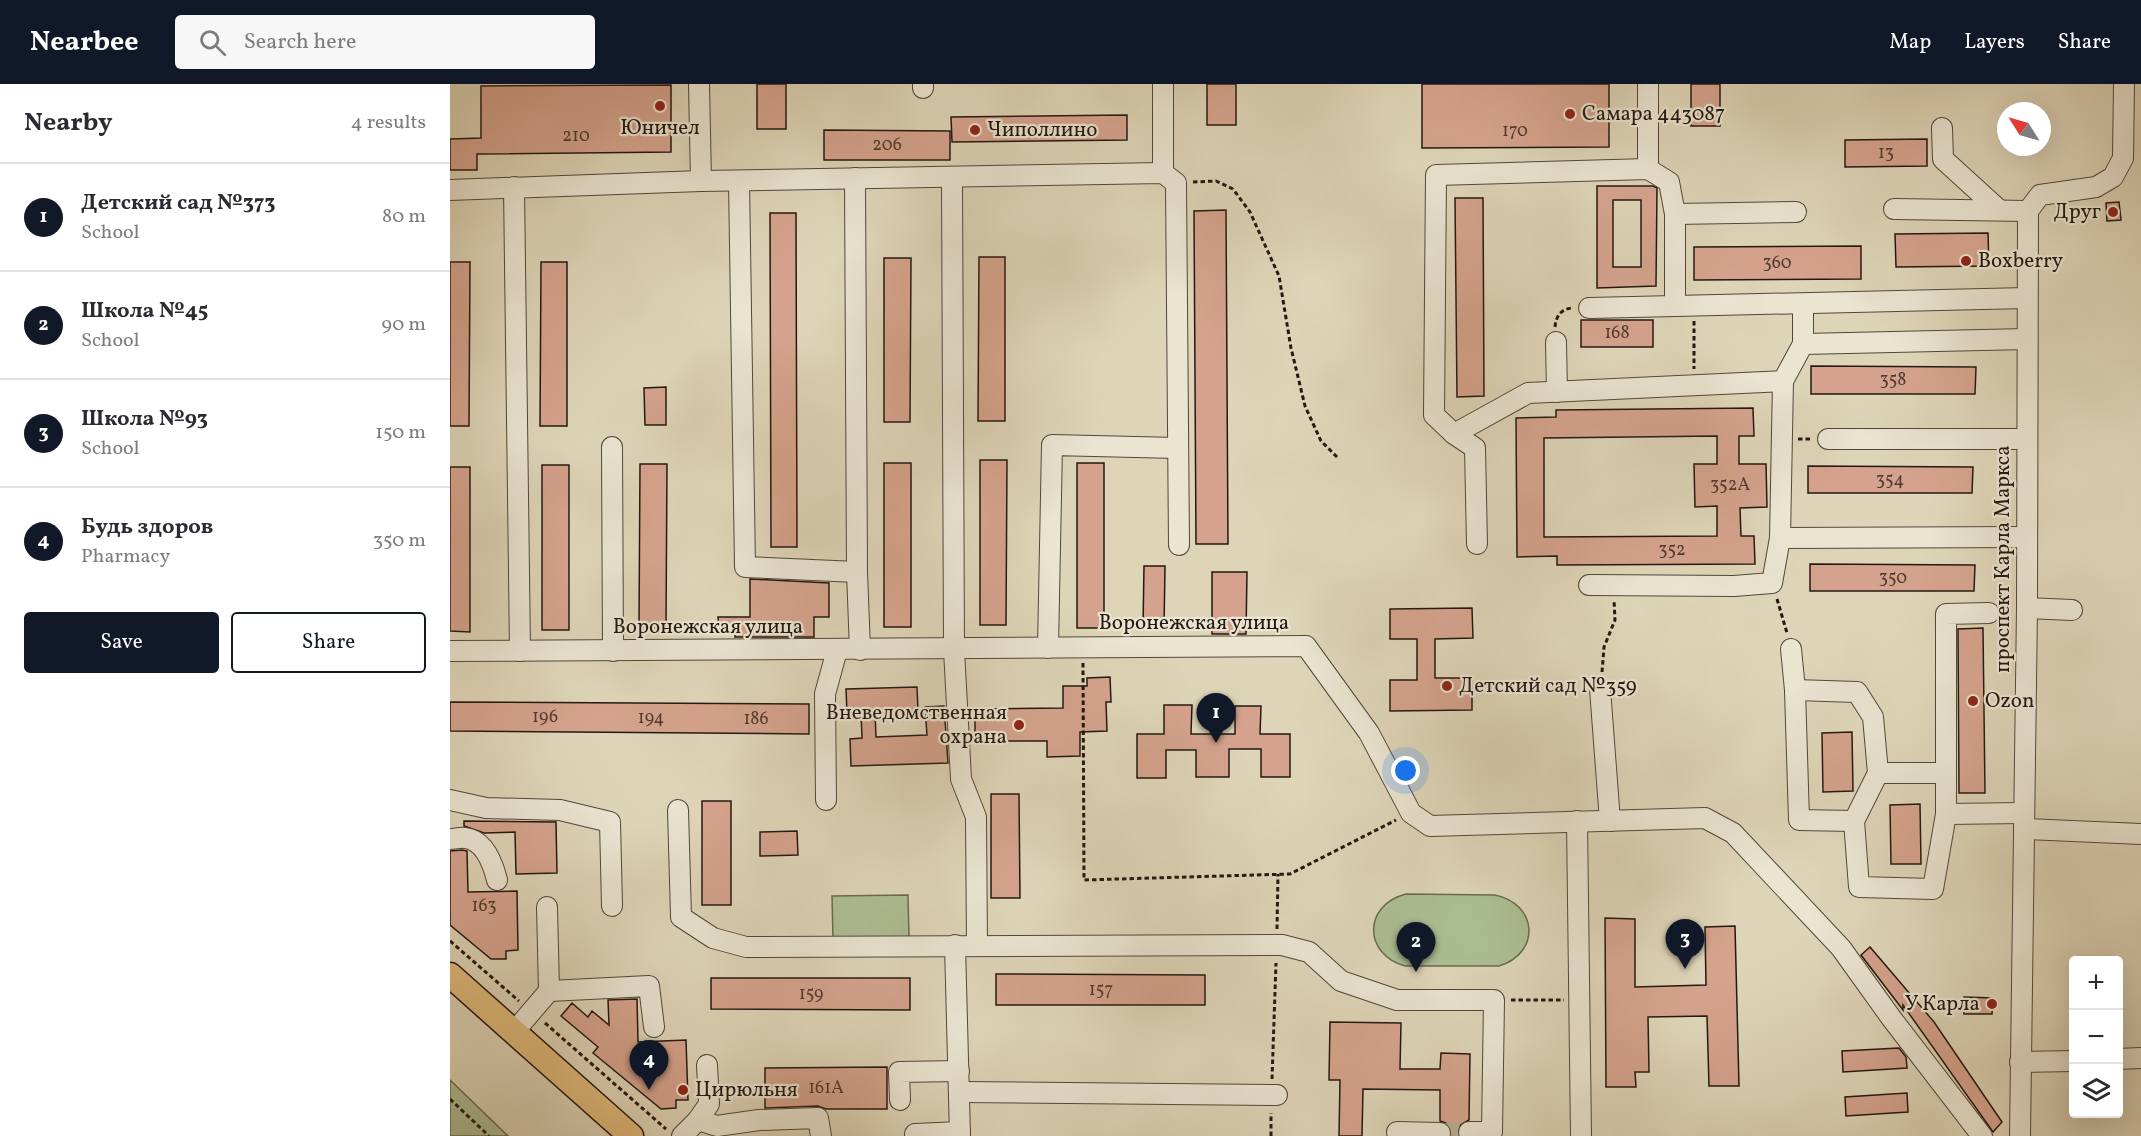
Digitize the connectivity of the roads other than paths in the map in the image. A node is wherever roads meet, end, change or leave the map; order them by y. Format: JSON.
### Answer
{"nodes":[{"id":1,"x":699,"y":84,"type":"edge"},
{"id":2,"x":1163,"y":84,"type":"edge"},
{"id":3,"x":1648,"y":84,"type":"edge"},
{"id":4,"x":2124,"y":84,"type":"edge"},
{"id":5,"x":1942,"y":128,"type":"dead end"},
{"id":6,"x":2132,"y":157,"type":"edge"},
{"id":7,"x":1648,"y":169,"type":"junction"},
{"id":8,"x":952,"y":177,"type":"junction"},
{"id":9,"x":855,"y":178,"type":"junction"},
{"id":10,"x":1169,"y":178,"type":"junction"},
{"id":11,"x":701,"y":181,"type":"junction"},
{"id":12,"x":739,"y":182,"type":"junction"},
{"id":13,"x":514,"y":187,"type":"junction"},
{"id":14,"x":450,"y":190,"type":"edge"},
{"id":15,"x":1894,"y":209,"type":"dead end"},
{"id":16,"x":1999,"y":210,"type":"junction"},
{"id":17,"x":2028,"y":211,"type":"junction"},
{"id":18,"x":1796,"y":212,"type":"dead end"},
{"id":19,"x":1675,"y":214,"type":"junction"},
{"id":20,"x":2027,"y":298,"type":"junction"},
{"id":21,"x":1803,"y":304,"type":"junction"},
{"id":22,"x":1684,"y":306,"type":"junction"},
{"id":23,"x":1589,"y":308,"type":"road end"},
{"id":24,"x":2027,"y":339,"type":"junction"},
{"id":25,"x":1556,"y":342,"type":"road end"},
{"id":26,"x":1803,"y":344,"type":"junction"},
{"id":27,"x":1783,"y":381,"type":"junction"},
{"id":28,"x":1557,"y":392,"type":"junction"},
{"id":29,"x":1454,"y":434,"type":"junction"},
{"id":30,"x":1828,"y":439,"type":"road end"},
{"id":31,"x":2027,"y":439,"type":"junction"},
{"id":32,"x":612,"y":447,"type":"dead end"},
{"id":33,"x":1177,"y":448,"type":"junction"},
{"id":34,"x":2026,"y":537,"type":"junction"},
{"id":35,"x":1780,"y":538,"type":"junction"},
{"id":36,"x":1477,"y":543,"type":"dead end"},
{"id":37,"x":1179,"y":545,"type":"dead end"},
{"id":38,"x":857,"y":572,"type":"junction"},
{"id":39,"x":1589,"y":585,"type":"dead end"},
{"id":40,"x":2027,"y":608,"type":"junction"},
{"id":41,"x":2072,"y":610,"type":"dead end"},
{"id":42,"x":1989,"y":613,"type":"dead end"},
{"id":43,"x":1048,"y":648,"type":"junction"},
{"id":44,"x":1791,"y":649,"type":"road end"},
{"id":45,"x":837,"y":650,"type":"junction"},
{"id":46,"x":860,"y":650,"type":"junction"},
{"id":47,"x":954,"y":650,"type":"junction"},
{"id":48,"x":450,"y":651,"type":"edge"},
{"id":49,"x":520,"y":651,"type":"junction"},
{"id":50,"x":613,"y":651,"type":"junction"},
{"id":51,"x":1600,"y":689,"type":"road end"},
{"id":52,"x":1795,"y":690,"type":"junction"},
{"id":53,"x":1878,"y":773,"type":"junction"},
{"id":54,"x":1946,"y":773,"type":"junction"},
{"id":55,"x":450,"y":800,"type":"edge"},
{"id":56,"x":826,"y":800,"type":"dead end"},
{"id":57,"x":678,"y":810,"type":"dead end"},
{"id":58,"x":1946,"y":814,"type":"junction"},
{"id":59,"x":1610,"y":820,"type":"junction"},
{"id":60,"x":1854,"y":820,"type":"junction"},
{"id":61,"x":2024,"y":821,"type":"junction"},
{"id":62,"x":1577,"y":822,"type":"junction"},
{"id":63,"x":2141,"y":834,"type":"edge"},
{"id":64,"x":450,"y":839,"type":"edge"},
{"id":65,"x":497,"y":880,"type":"dead end"},
{"id":66,"x":612,"y":906,"type":"dead end"},
{"id":67,"x":547,"y":907,"type":"dead end"},
{"id":68,"x":955,"y":945,"type":"junction"},
{"id":69,"x":977,"y":946,"type":"junction"},
{"id":70,"x":450,"y":975,"type":"edge"},
{"id":71,"x":549,"y":990,"type":"junction"},
{"id":72,"x":654,"y":1027,"type":"dead end"},
{"id":73,"x":514,"y":1032,"type":"junction"},
{"id":74,"x":2141,"y":1058,"type":"edge"},
{"id":75,"x":2123,"y":1059,"type":"edge"},
{"id":76,"x":2069,"y":1061,"type":"edge"},
{"id":77,"x":2020,"y":1062,"type":"junction"},
{"id":78,"x":707,"y":1065,"type":"dead end"},
{"id":79,"x":959,"y":1071,"type":"junction"},
{"id":80,"x":959,"y":1092,"type":"junction"},
{"id":81,"x":1275,"y":1095,"type":"road end"},
{"id":82,"x":900,"y":1100,"type":"dead end"},
{"id":83,"x":698,"y":1120,"type":"junction"},
{"id":84,"x":1397,"y":1132,"type":"dead end"},
{"id":85,"x":1469,"y":1132,"type":"dead end"},
{"id":86,"x":1440,"y":1133,"type":"dead end"},
{"id":87,"x":960,"y":1134,"type":"edge"},
{"id":88,"x":2023,"y":1135,"type":"edge"},
{"id":89,"x":631,"y":1136,"type":"edge"},
{"id":90,"x":682,"y":1136,"type":"edge"},
{"id":91,"x":821,"y":1136,"type":"edge"},
{"id":92,"x":916,"y":1136,"type":"edge"},
{"id":93,"x":1581,"y":1136,"type":"edge"},
{"id":94,"x":1982,"y":1136,"type":"edge"}],
"edges":[{"from":1,"to":11,"type":"street"},
{"from":2,"to":10,"type":"street"},
{"from":3,"to":7,"type":"street"},
{"from":4,"to":6,"type":"street"},
{"from":5,"to":16,"type":"street"},
{"from":6,"to":17,"type":"street"},
{"from":7,"to":19,"type":"street"},
{"from":7,"to":29,"type":"street"},
{"from":8,"to":9,"type":"street"},
{"from":8,"to":10,"type":"street"},
{"from":8,"to":47,"type":"street"},
{"from":9,"to":12,"type":"street"},
{"from":9,"to":38,"type":"street"},
{"from":10,"to":33,"type":"street"},
{"from":11,"to":12,"type":"street"},
{"from":11,"to":13,"type":"street"},
{"from":12,"to":38,"type":"street"},
{"from":13,"to":14,"type":"street"},
{"from":13,"to":49,"type":"street"},
{"from":15,"to":16,"type":"street"},
{"from":16,"to":17,"type":"street"},
{"from":17,"to":20,"type":"street","name":"проспект Карла Маркса"},
{"from":18,"to":19,"type":"street"},
{"from":19,"to":22,"type":"street"},
{"from":20,"to":21,"type":"street"},
{"from":20,"to":24,"type":"street","name":"проспект Карла Маркса"},
{"from":21,"to":22,"type":"street"},
{"from":21,"to":26,"type":"street"},
{"from":22,"to":23,"type":"street"},
{"from":24,"to":26,"type":"street"},
{"from":24,"to":31,"type":"street","name":"проспект Карла Маркса"},
{"from":25,"to":28,"type":"street"},
{"from":26,"to":27,"type":"street"},
{"from":27,"to":28,"type":"street"},
{"from":27,"to":35,"type":"street"},
{"from":28,"to":29,"type":"street"},
{"from":29,"to":36,"type":"street"},
{"from":30,"to":31,"type":"street"},
{"from":31,"to":34,"type":"street","name":"проспект Карла Маркса"},
{"from":32,"to":50,"type":"street"},
{"from":33,"to":37,"type":"street"},
{"from":33,"to":43,"type":"street"},
{"from":34,"to":35,"type":"street"},
{"from":34,"to":40,"type":"street","name":"проспект Карла Маркса"},
{"from":35,"to":39,"type":"street"},
{"from":38,"to":46,"type":"street"},
{"from":40,"to":41,"type":"street"},
{"from":40,"to":61,"type":"street","name":"проспект Карла Маркса"},
{"from":42,"to":54,"type":"street"},
{"from":43,"to":47,"type":"street","name":"Воронежская улица"},
{"from":43,"to":62,"type":"street","name":"Воронежская улица"},
{"from":44,"to":52,"type":"street"},
{"from":45,"to":46,"type":"street","name":"Воронежская улица"},
{"from":45,"to":50,"type":"street","name":"Воронежская улица"},
{"from":45,"to":56,"type":"street"},
{"from":46,"to":47,"type":"street","name":"Воронежская улица"},
{"from":47,"to":69,"type":"street"},
{"from":48,"to":49,"type":"street","name":"Воронежская улица"},
{"from":49,"to":50,"type":"street","name":"Воронежская улица"},
{"from":51,"to":59,"type":"street"},
{"from":52,"to":53,"type":"street"},
{"from":52,"to":60,"type":"street"},
{"from":53,"to":54,"type":"street"},
{"from":53,"to":60,"type":"street"},
{"from":54,"to":58,"type":"street"},
{"from":55,"to":66,"type":"street"},
{"from":57,"to":68,"type":"street"},
{"from":58,"to":60,"type":"street"},
{"from":58,"to":61,"type":"street"},
{"from":59,"to":62,"type":"street"},
{"from":59,"to":94,"type":"street"},
{"from":61,"to":63,"type":"street"},
{"from":61,"to":77,"type":"street","name":"проспект Карла Маркса"},
{"from":62,"to":93,"type":"street"},
{"from":64,"to":65,"type":"street"},
{"from":67,"to":71,"type":"street"},
{"from":68,"to":69,"type":"street"},
{"from":68,"to":79,"type":"street"},
{"from":69,"to":85,"type":"street"},
{"from":70,"to":73,"type":"main road"},
{"from":71,"to":72,"type":"street"},
{"from":71,"to":73,"type":"street"},
{"from":73,"to":89,"type":"main road"},
{"from":74,"to":75,"type":"street"},
{"from":76,"to":77,"type":"street"},
{"from":77,"to":88,"type":"street","name":"проспект Карла Маркса"},
{"from":78,"to":83,"type":"street"},
{"from":79,"to":80,"type":"street"},
{"from":79,"to":82,"type":"street"},
{"from":80,"to":81,"type":"street"},
{"from":80,"to":87,"type":"street"},
{"from":83,"to":90,"type":"street"},
{"from":83,"to":91,"type":"street"},
{"from":84,"to":86,"type":"street"},
{"from":87,"to":92,"type":"street"}]}
